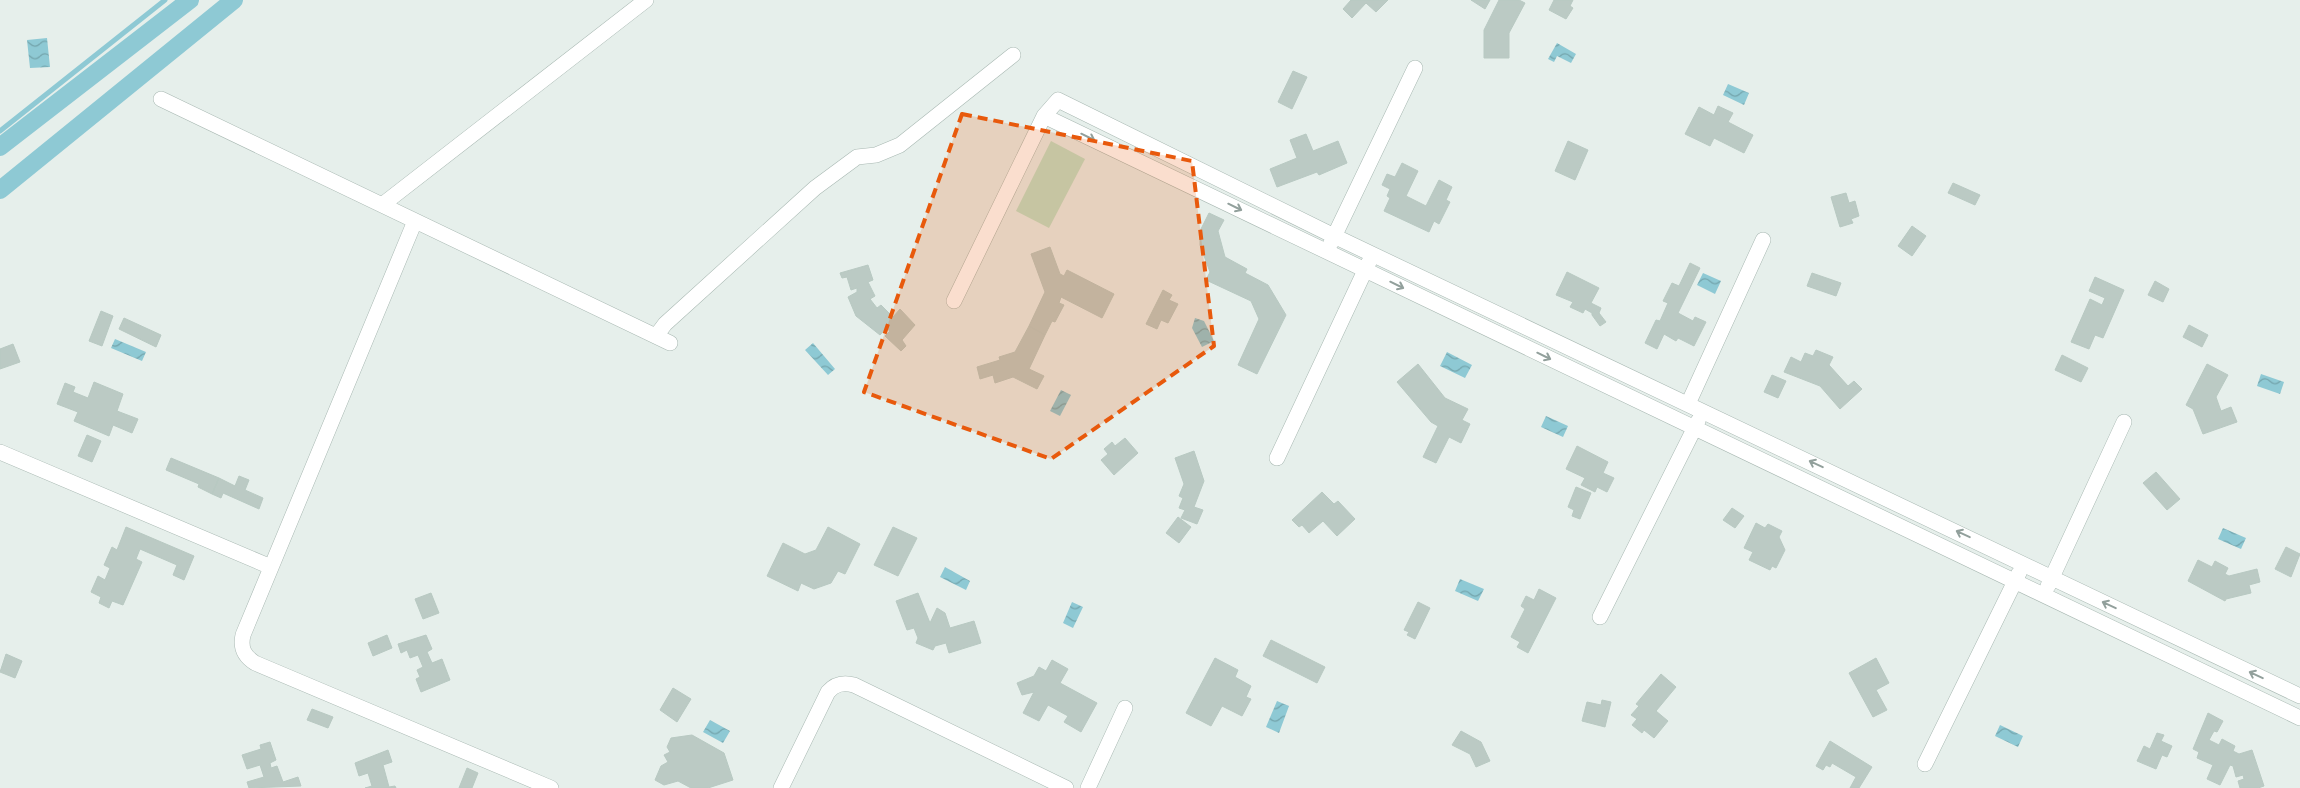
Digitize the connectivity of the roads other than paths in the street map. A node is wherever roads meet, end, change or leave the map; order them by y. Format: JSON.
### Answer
{"nodes":[{"id":1,"x":646,"y":0,"type":"edge"},
{"id":2,"x":1013,"y":55,"type":"dead end"},
{"id":3,"x":1415,"y":68,"type":"dead end"},
{"id":4,"x":160,"y":99,"type":"dead end"},
{"id":5,"x":1044,"y":116,"type":"junction"},
{"id":6,"x":382,"y":205,"type":"junction"},
{"id":7,"x":415,"y":221,"type":"junction"},
{"id":8,"x":1334,"y":236,"type":"junction"},
{"id":9,"x":1763,"y":240,"type":"dead end"},
{"id":10,"x":1327,"y":251,"type":"junction"},
{"id":11,"x":1373,"y":254,"type":"junction"},
{"id":12,"x":1365,"y":270,"type":"junction"},
{"id":13,"x":954,"y":301,"type":"dead end"},
{"id":14,"x":656,"y":336,"type":"junction"},
{"id":15,"x":670,"y":343,"type":"dead end"},
{"id":16,"x":1688,"y":404,"type":"junction"},
{"id":17,"x":1703,"y":411,"type":"junction"},
{"id":18,"x":2124,"y":422,"type":"dead end"},
{"id":19,"x":1694,"y":428,"type":"junction"},
{"id":20,"x":0,"y":452,"type":"edge"},
{"id":21,"x":1276,"y":458,"type":"dead end"},
{"id":22,"x":2024,"y":563,"type":"junction"},
{"id":23,"x":271,"y":567,"type":"junction"},
{"id":24,"x":2052,"y":577,"type":"junction"},
{"id":25,"x":2014,"y":582,"type":"junction"},
{"id":26,"x":2043,"y":596,"type":"junction"},
{"id":27,"x":1600,"y":617,"type":"dead end"},
{"id":28,"x":2300,"y":696,"type":"edge"},
{"id":29,"x":1126,"y":708,"type":"dead end"},
{"id":30,"x":2300,"y":718,"type":"edge"},
{"id":31,"x":1926,"y":764,"type":"dead end"},
{"id":32,"x":551,"y":788,"type":"edge"},
{"id":33,"x":781,"y":788,"type":"edge"},
{"id":34,"x":1066,"y":788,"type":"edge"},
{"id":35,"x":1088,"y":788,"type":"edge"}],
"edges":[{"from":1,"to":6,"type":"street"},
{"from":2,"to":14,"type":"street"},
{"from":3,"to":8,"type":"street"},
{"from":4,"to":6,"type":"street"},
{"from":5,"to":8,"type":"street"},
{"from":5,"to":10,"type":"street","one_way":true},
{"from":5,"to":13,"type":"street"},
{"from":6,"to":7,"type":"street"},
{"from":7,"to":14,"type":"street"},
{"from":7,"to":23,"type":"street"},
{"from":8,"to":10,"type":"street"},
{"from":8,"to":11,"type":"street"},
{"from":9,"to":16,"type":"street"},
{"from":10,"to":12,"type":"street"},
{"from":11,"to":12,"type":"street"},
{"from":11,"to":16,"type":"street"},
{"from":12,"to":19,"type":"street","one_way":true},
{"from":12,"to":21,"type":"street"},
{"from":14,"to":15,"type":"street"},
{"from":16,"to":17,"type":"street"},
{"from":17,"to":19,"type":"street"},
{"from":22,"to":17,"type":"street","one_way":true},
{"from":18,"to":24,"type":"street"},
{"from":19,"to":25,"type":"street"},
{"from":19,"to":27,"type":"street"},
{"from":20,"to":23,"type":"street"},
{"from":22,"to":24,"type":"street"},
{"from":22,"to":25,"type":"street"},
{"from":23,"to":32,"type":"street"},
{"from":24,"to":26,"type":"street"},
{"from":28,"to":24,"type":"street","one_way":true},
{"from":25,"to":26,"type":"street"},
{"from":25,"to":31,"type":"street"},
{"from":26,"to":30,"type":"street"},
{"from":29,"to":35,"type":"street"},
{"from":33,"to":34,"type":"street"}]}
